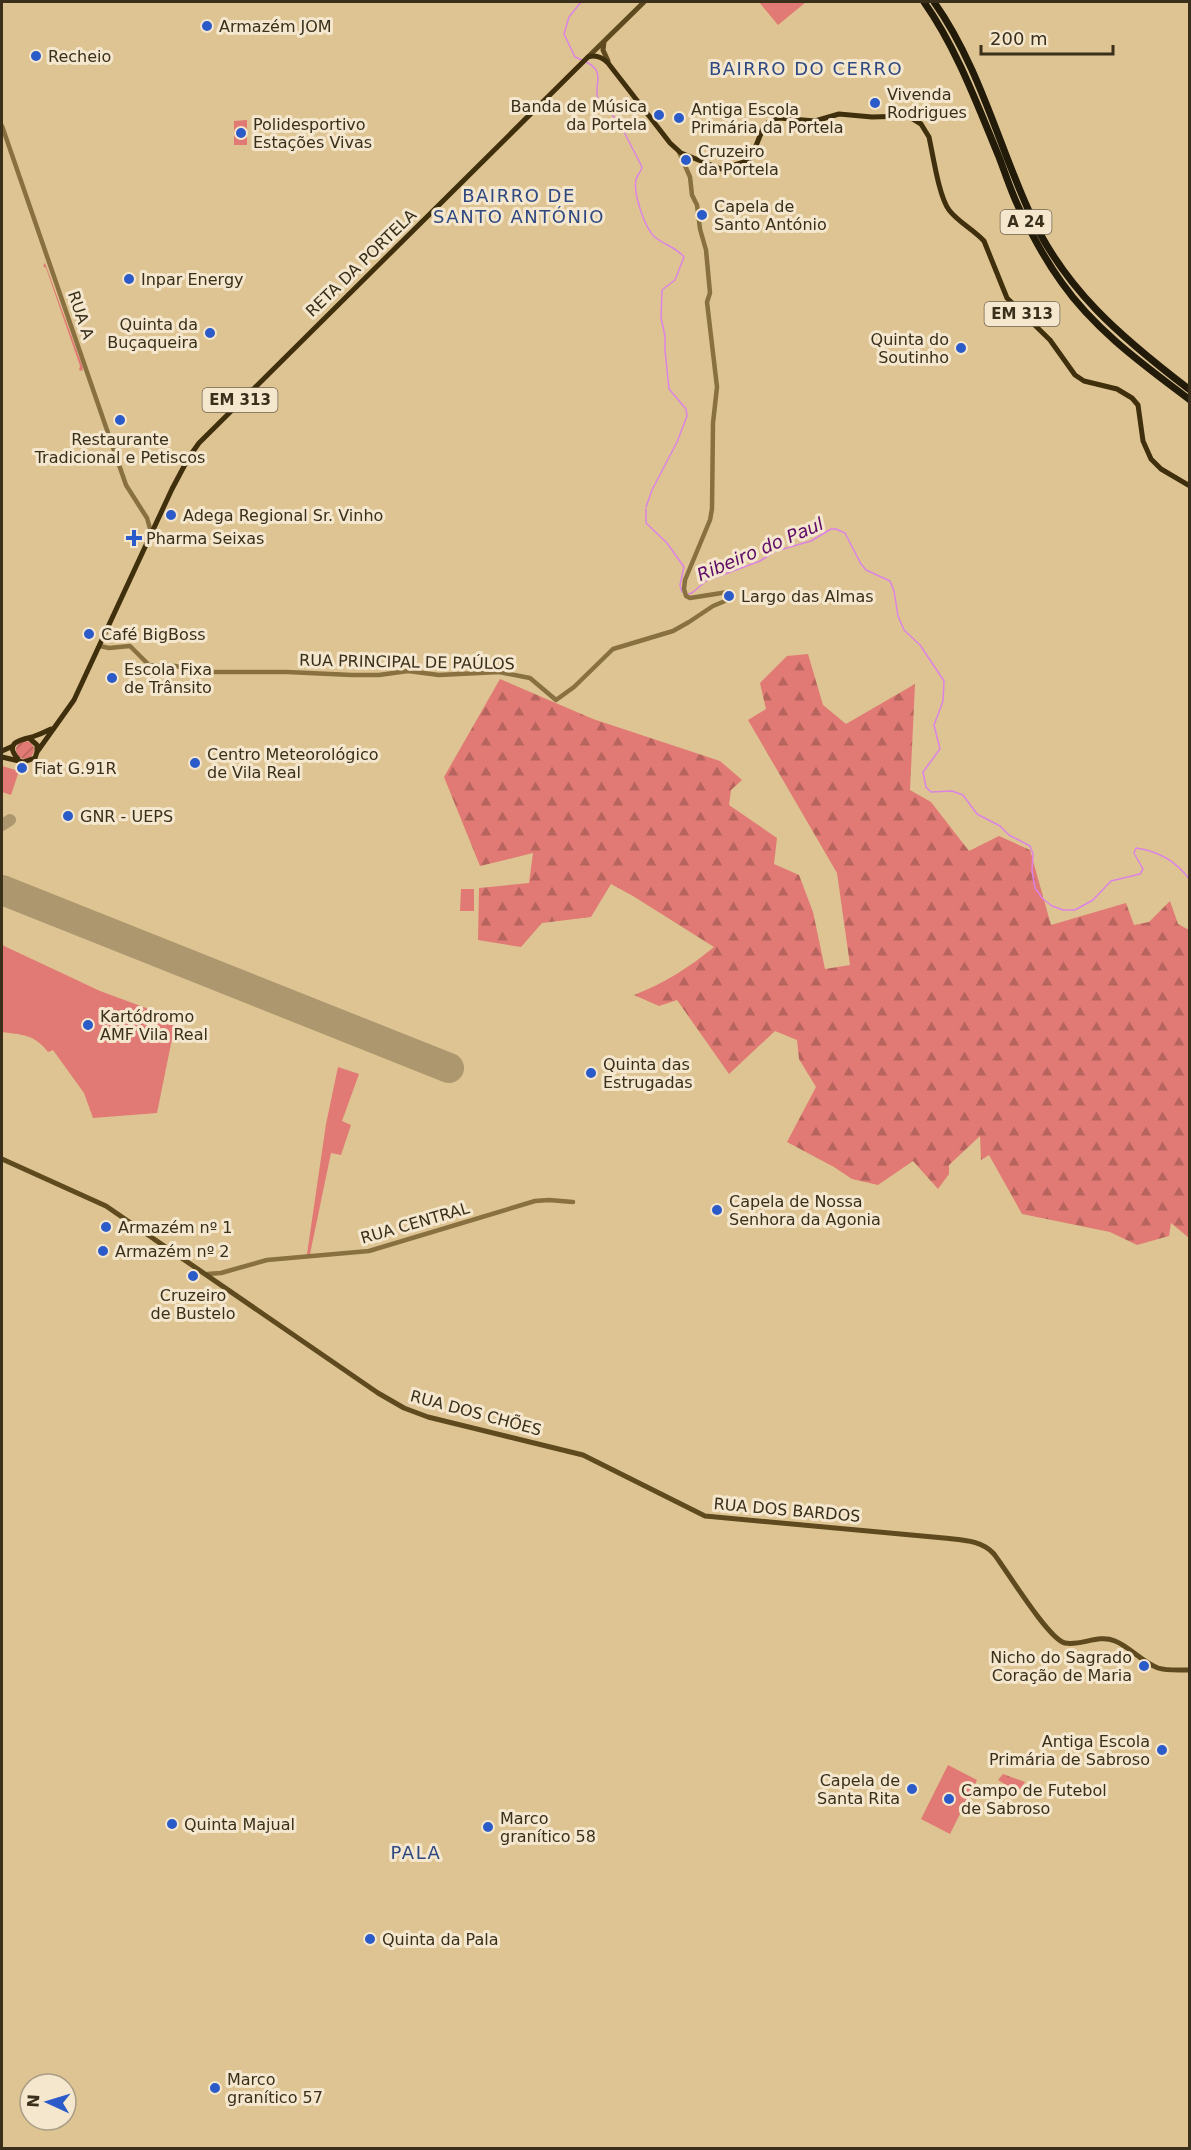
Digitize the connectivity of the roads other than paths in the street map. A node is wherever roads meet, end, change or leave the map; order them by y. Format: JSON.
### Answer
{"nodes":[{"id":1,"x":644,"y":2,"type":"edge"},
{"id":2,"x":924,"y":2,"type":"edge"},
{"id":3,"x":934,"y":2,"type":"edge"},
{"id":4,"x":607,"y":38,"type":"junction"},
{"id":5,"x":588,"y":57,"type":"junction"},
{"id":6,"x":609,"y":63,"type":"junction"},
{"id":7,"x":2,"y":126,"type":"edge"},
{"id":8,"x":678,"y":152,"type":"junction"},
{"id":9,"x":1190,"y":390,"type":"edge"},
{"id":10,"x":1190,"y":400,"type":"edge"},
{"id":11,"x":1190,"y":486,"type":"edge"},
{"id":12,"x":160,"y":515,"type":"junction"},
{"id":13,"x":148,"y":516,"type":"junction"},
{"id":14,"x":156,"y":523,"type":"junction"},
{"id":15,"x":150,"y":537,"type":"junction"},
{"id":16,"x":99,"y":646,"type":"junction"},
{"id":17,"x":54,"y":727,"type":"junction"},
{"id":18,"x":29,"y":738,"type":"junction"},
{"id":19,"x":13,"y":746,"type":"junction"},
{"id":20,"x":2,"y":751,"type":"edge"},
{"id":21,"x":37,"y":752,"type":"junction"},
{"id":22,"x":2,"y":757,"type":"edge"},
{"id":23,"x":18,"y":759,"type":"junction"},
{"id":24,"x":2,"y":1159,"type":"edge"},
{"id":25,"x":573,"y":1202,"type":"dead end"},
{"id":26,"x":228,"y":1271,"type":"junction"},
{"id":27,"x":207,"y":1274,"type":"junction"},
{"id":28,"x":219,"y":1282,"type":"junction"},
{"id":29,"x":672,"y":1500,"type":"joint"},
{"id":30,"x":1190,"y":1670,"type":"edge"}],
"edges":[{"from":1,"to":4,"type":"main road","name":"RETA DA PORTELA"},
{"from":2,"to":10,"type":"highway","number":"A 24"},
{"from":3,"to":9,"type":"highway","number":"A 24"},
{"from":4,"to":5,"type":"main road","name":"RETA DA PORTELA"},
{"from":4,"to":6,"type":"main road"},
{"from":5,"to":6,"type":"main road"},
{"from":5,"to":12,"type":"main road","name":"RETA DA PORTELA","number":"EM 313"},
{"from":6,"to":8,"type":"main road","number":"EM 313"},
{"from":7,"to":13,"type":"street","name":"RUA A"},
{"from":8,"to":11,"type":"main road","number":"EM 313"},
{"from":8,"to":16,"type":"street","name":"RUA PRINCIPAL DE PAÚLOS"},
{"from":12,"to":13,"type":"street"},
{"from":12,"to":14,"type":"main road","name":"RETA DA PORTELA","number":"EM 313"},
{"from":13,"to":14,"type":"street"},
{"from":13,"to":15,"type":"street"},
{"from":14,"to":15,"type":"main road","name":"RETA DA PORTELA","number":"EM 313"},
{"from":15,"to":16,"type":"main road","number":"EM 313"},
{"from":16,"to":17,"type":"main road","number":"EM 313"},
{"from":17,"to":18,"type":"main road","number":"EM 313"},
{"from":17,"to":21,"type":"main road","number":"EM 313"},
{"from":18,"to":19,"type":"main road","number":"EM 313"},
{"from":18,"to":21,"type":"main road"},
{"from":19,"to":20,"type":"main road","number":"EM 313"},
{"from":19,"to":23,"type":"main road"},
{"from":21,"to":23,"type":"main road"},
{"from":22,"to":23,"type":"main road"},
{"from":24,"to":27,"type":"main road","name":"RUA DOS CHÕES"},
{"from":25,"to":26,"type":"street","name":"RUA CENTRAL"},
{"from":26,"to":27,"type":"street","name":"RUA CENTRAL"},
{"from":26,"to":28,"type":"street"},
{"from":27,"to":28,"type":"main road","name":"RUA DOS CHÕES"},
{"from":28,"to":29,"type":"main road","name":"RUA DOS CHÕES"},
{"from":29,"to":30,"type":"main road","name":"RUA DOS BARDOS"}]}
